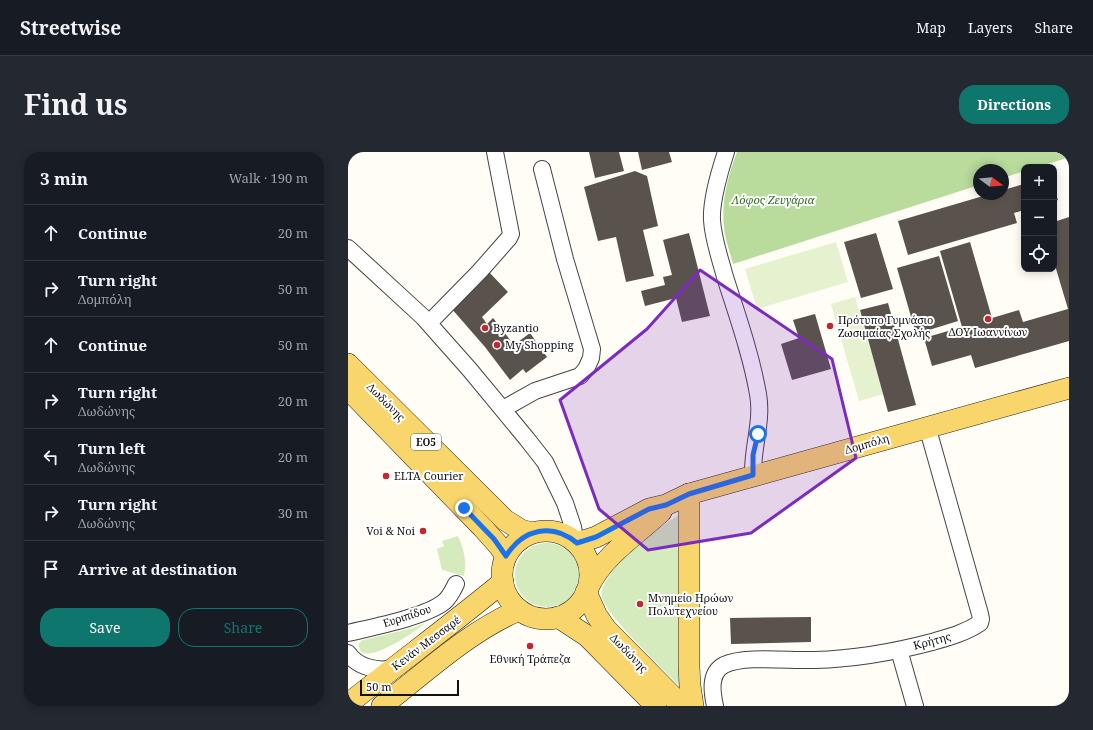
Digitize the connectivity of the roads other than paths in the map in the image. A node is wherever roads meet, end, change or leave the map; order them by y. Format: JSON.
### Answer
{"nodes":[{"id":1,"x":495,"y":152,"type":"edge"},
{"id":2,"x":726,"y":152,"type":"edge"},
{"id":3,"x":542,"y":169,"type":"dead end"},
{"id":4,"x":348,"y":248,"type":"edge"},
{"id":5,"x":429,"y":323,"type":"junction"},
{"id":6,"x":348,"y":364,"type":"edge"},
{"id":7,"x":1069,"y":388,"type":"edge"},
{"id":8,"x":348,"y":389,"type":"edge"},
{"id":9,"x":503,"y":409,"type":"junction"},
{"id":10,"x":927,"y":426,"type":"junction"},
{"id":11,"x":753,"y":475,"type":"junction"},
{"id":12,"x":689,"y":494,"type":"junction"},
{"id":13,"x":666,"y":505,"type":"junction"},
{"id":14,"x":532,"y":533,"type":"junction"},
{"id":15,"x":575,"y":542,"type":"junction"},
{"id":16,"x":506,"y":556,"type":"junction"},
{"id":17,"x":503,"y":582,"type":"junction"},
{"id":18,"x":456,"y":584,"type":"dead end"},
{"id":19,"x":588,"y":589,"type":"junction"},
{"id":20,"x":519,"y":610,"type":"junction"},
{"id":21,"x":558,"y":617,"type":"junction"},
{"id":22,"x":348,"y":633,"type":"edge"},
{"id":23,"x":899,"y":650,"type":"junction"},
{"id":24,"x":348,"y":653,"type":"edge"},
{"id":25,"x":393,"y":668,"type":"junction"},
{"id":26,"x":348,"y":704,"type":"edge"},
{"id":27,"x":382,"y":706,"type":"edge"},
{"id":28,"x":656,"y":706,"type":"edge"},
{"id":29,"x":682,"y":706,"type":"edge"},
{"id":30,"x":694,"y":706,"type":"edge"},
{"id":31,"x":715,"y":706,"type":"edge"},
{"id":32,"x":915,"y":706,"type":"edge"}],
"edges":[{"from":1,"to":5,"type":"street"},
{"from":2,"to":11,"type":"street"},
{"from":3,"to":9,"type":"street"},
{"from":4,"to":5,"type":"street"},
{"from":5,"to":9,"type":"street"},
{"from":6,"to":14,"type":"main road","name":"Δωδώνης","number":"ΕΟ5"},
{"from":7,"to":10,"type":"main road","name":"Δομπόλη"},
{"from":8,"to":16,"type":"main road","name":"Δωδώνης","number":"ΕΟ5"},
{"from":9,"to":15,"type":"street"},
{"from":10,"to":11,"type":"main road","name":"Δομπόλη"},
{"from":10,"to":23,"type":"street","name":"Κρήτης"},
{"from":11,"to":12,"type":"main road","name":"Δομπόλη"},
{"from":12,"to":13,"type":"main road","name":"Δομπόλη"},
{"from":12,"to":30,"type":"main road"},
{"from":13,"to":15,"type":"main road"},
{"from":13,"to":19,"type":"main road"},
{"from":14,"to":15,"type":"main road","name":"Δωδώνης","number":"ΕΟ5"},
{"from":14,"to":16,"type":"main road","name":"Δωδώνης","number":"ΕΟ5"},
{"from":15,"to":19,"type":"main road","name":"Δωδώνης"},
{"from":16,"to":17,"type":"main road"},
{"from":17,"to":20,"type":"main road"},
{"from":17,"to":25,"type":"main road","name":"Κενάν Μεσσαρέ"},
{"from":18,"to":22,"type":"street","name":"Ευριπίδου"},
{"from":19,"to":21,"type":"main road"},
{"from":19,"to":29,"type":"main road","name":"Δωδώνης"},
{"from":20,"to":21,"type":"main road"},
{"from":20,"to":27,"type":"main road","name":"Κενάν Μεσσαρέ"},
{"from":21,"to":28,"type":"main road","name":"Δωδώνης"},
{"from":23,"to":31,"type":"street","name":"Κρήτης"},
{"from":23,"to":32,"type":"street"},
{"from":24,"to":25,"type":"street"},
{"from":25,"to":26,"type":"main road","name":"Κενάν Μεσσαρέ"}]}
